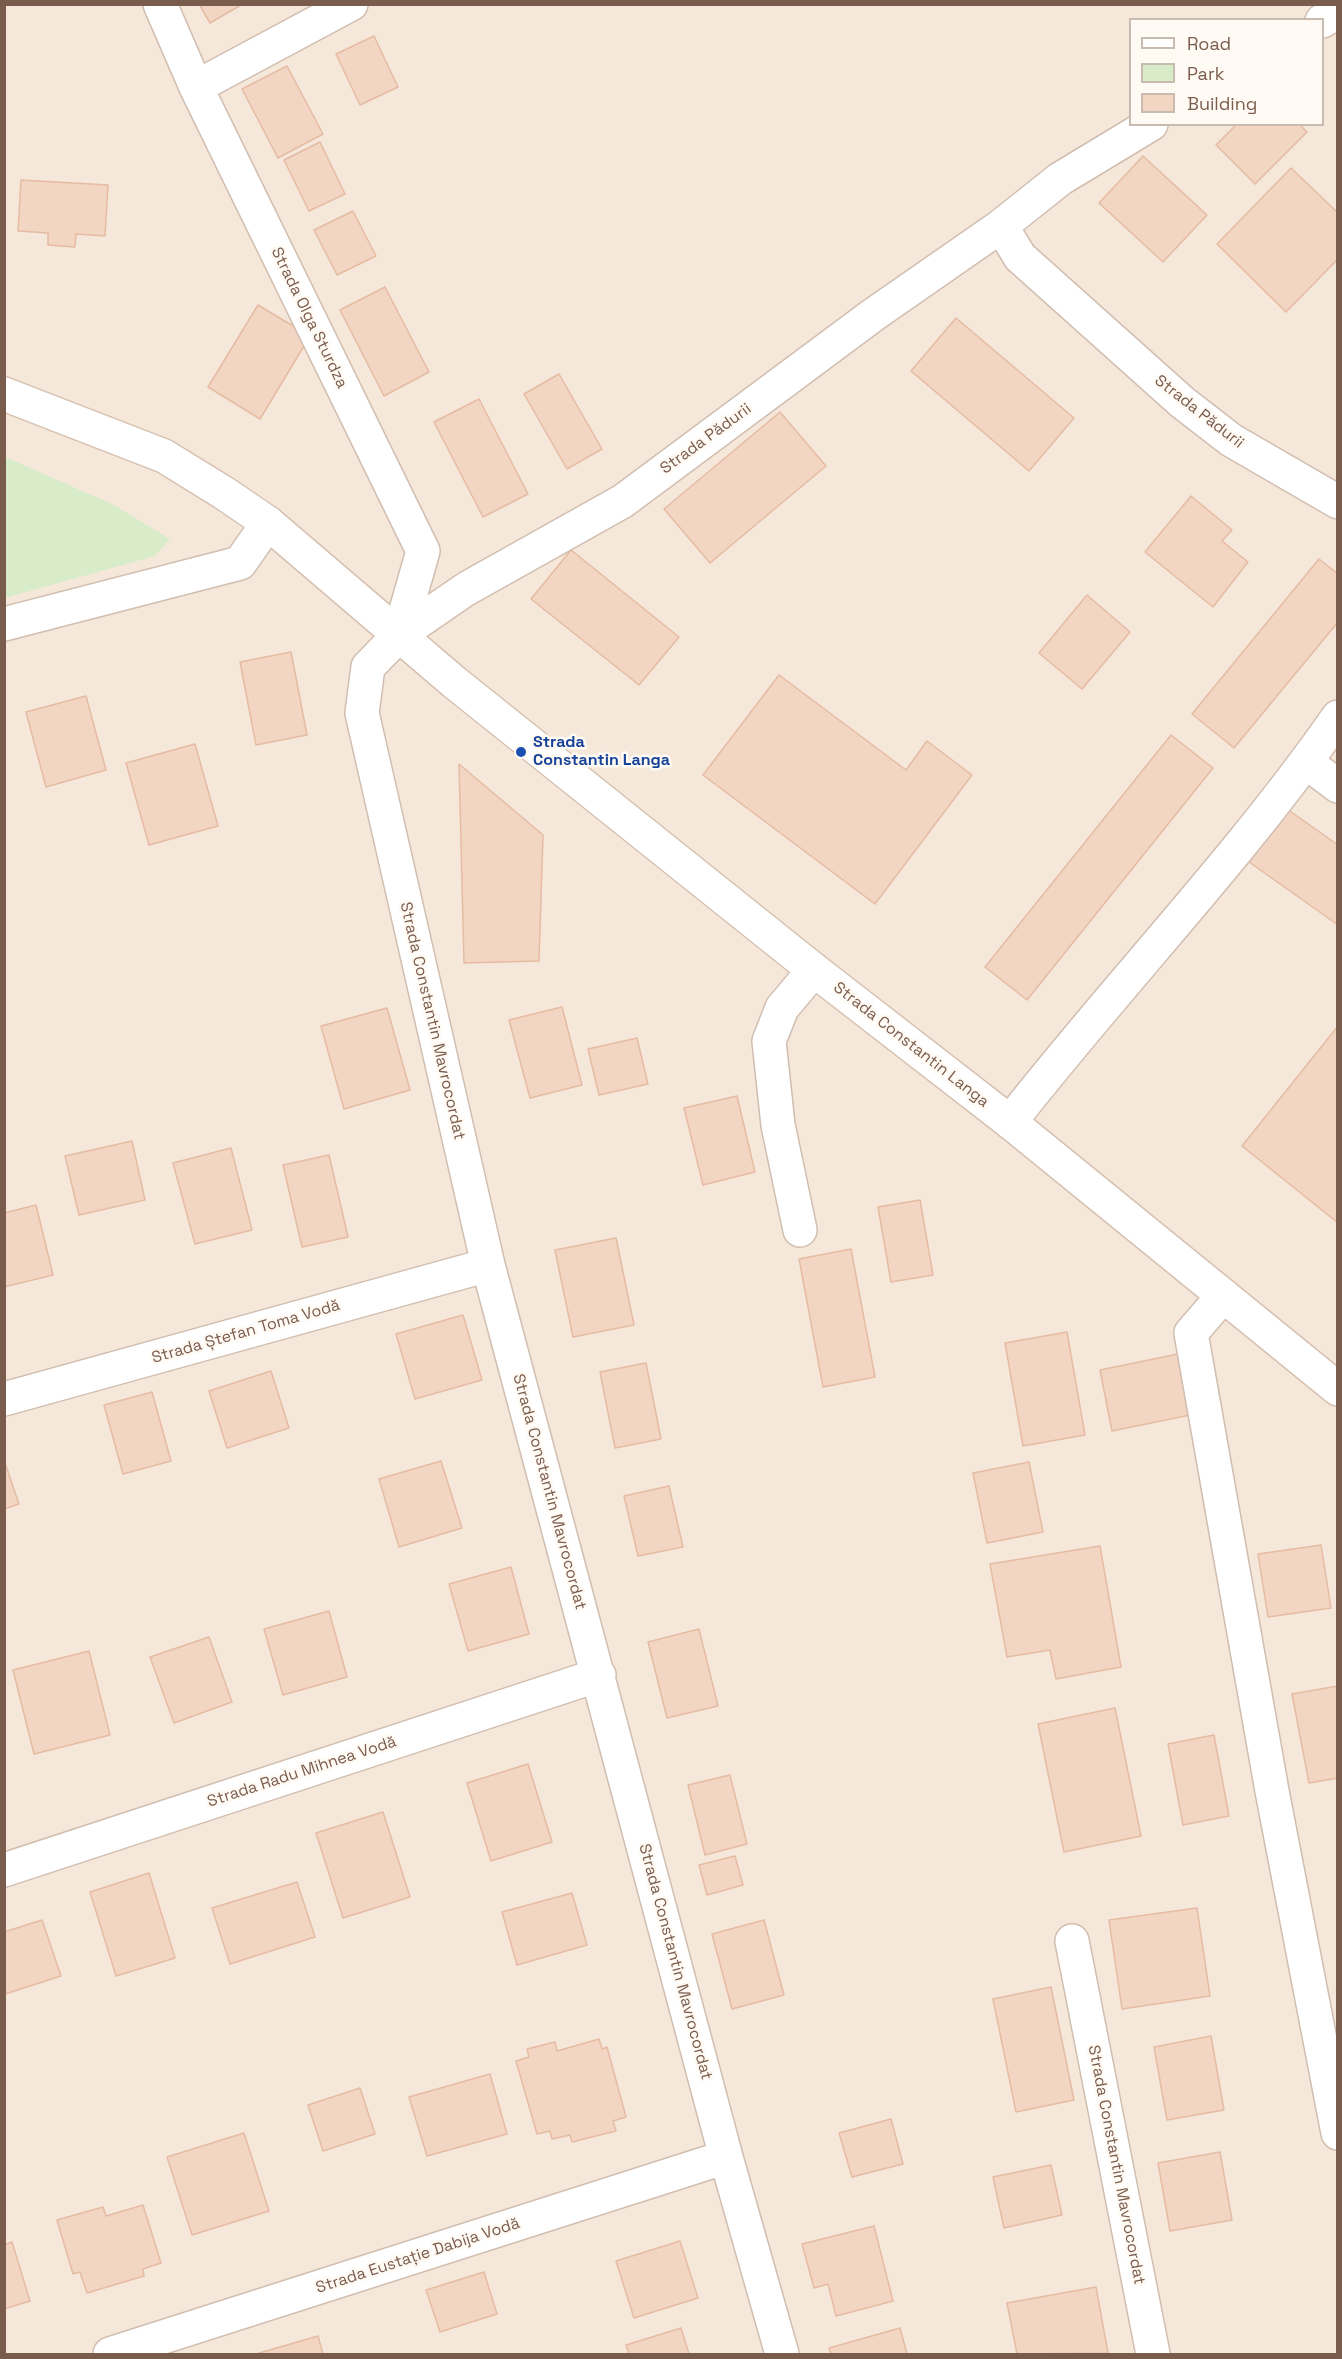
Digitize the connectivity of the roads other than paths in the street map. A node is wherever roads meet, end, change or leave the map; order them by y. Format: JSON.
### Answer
{"nodes":[{"id":1,"x":160,"y":4,"type":"edge"},
{"id":2,"x":351,"y":4,"type":"edge"},
{"id":3,"x":1338,"y":12,"type":"edge"},
{"id":4,"x":1324,"y":20,"type":"edge"},
{"id":5,"x":196,"y":87,"type":"junction"},
{"id":6,"x":1148,"y":126,"type":"edge"},
{"id":7,"x":1001,"y":226,"type":"junction"},
{"id":8,"x":4,"y":394,"type":"edge"},
{"id":9,"x":1338,"y":502,"type":"edge"},
{"id":10,"x":268,"y":523,"type":"junction"},
{"id":11,"x":4,"y":624,"type":"edge"},
{"id":12,"x":399,"y":635,"type":"junction"},
{"id":13,"x":1338,"y":717,"type":"edge"},
{"id":14,"x":1306,"y":762,"type":"junction"},
{"id":15,"x":1338,"y":786,"type":"edge"},
{"id":16,"x":814,"y":970,"type":"junction"},
{"id":17,"x":1010,"y":1122,"type":"junction"},
{"id":18,"x":800,"y":1230,"type":"dead end"},
{"id":19,"x":488,"y":1265,"type":"junction"},
{"id":20,"x":1223,"y":1296,"type":"junction"},
{"id":21,"x":1338,"y":1389,"type":"edge"},
{"id":22,"x":4,"y":1399,"type":"edge"},
{"id":23,"x":599,"y":1675,"type":"junction"},
{"id":24,"x":4,"y":1870,"type":"edge"},
{"id":25,"x":1072,"y":1941,"type":"dead end"},
{"id":26,"x":1338,"y":2133,"type":"edge"},
{"id":27,"x":726,"y":2157,"type":"junction"},
{"id":28,"x":110,"y":2355,"type":"edge"},
{"id":29,"x":782,"y":2355,"type":"edge"},
{"id":30,"x":1153,"y":2355,"type":"edge"}],
"edges":[{"from":1,"to":5,"type":"street","name":"Strada Olga Sturdza"},
{"from":2,"to":5,"type":"street"},
{"from":3,"to":4,"type":"street"},
{"from":5,"to":12,"type":"street","name":"Strada Olga Sturdza"},
{"from":6,"to":7,"type":"street","name":"Strada Pădurii"},
{"from":7,"to":9,"type":"street","name":"Strada Pădurii"},
{"from":7,"to":12,"type":"street","name":"Strada Pădurii"},
{"from":8,"to":10,"type":"street","name":"Strada Constantin Langa"},
{"from":10,"to":11,"type":"street"},
{"from":10,"to":12,"type":"street","name":"Strada Constantin Langa"},
{"from":12,"to":16,"type":"street","name":"Strada Constantin Langa"},
{"from":12,"to":19,"type":"street","name":"Strada Constantin Mavrocordat"},
{"from":13,"to":14,"type":"street"},
{"from":14,"to":15,"type":"street"},
{"from":14,"to":17,"type":"street"},
{"from":16,"to":17,"type":"street","name":"Strada Constantin Langa"},
{"from":16,"to":18,"type":"street"},
{"from":17,"to":20,"type":"street","name":"Strada Constantin Langa"},
{"from":19,"to":22,"type":"street","name":"Strada Ștefan Toma Vodă"},
{"from":19,"to":23,"type":"street","name":"Strada Constantin Mavrocordat"},
{"from":20,"to":21,"type":"street","name":"Strada Constantin Langa"},
{"from":20,"to":26,"type":"street"},
{"from":23,"to":24,"type":"street","name":"Strada Radu Mihnea Vodă"},
{"from":23,"to":27,"type":"street","name":"Strada Constantin Mavrocordat"},
{"from":25,"to":30,"type":"street","name":"Strada Constantin Mavrocordat"},
{"from":27,"to":28,"type":"street","name":"Strada Eustație Dabija Vodă"},
{"from":27,"to":29,"type":"street","name":"Strada Constantin Mavrocordat"}]}
